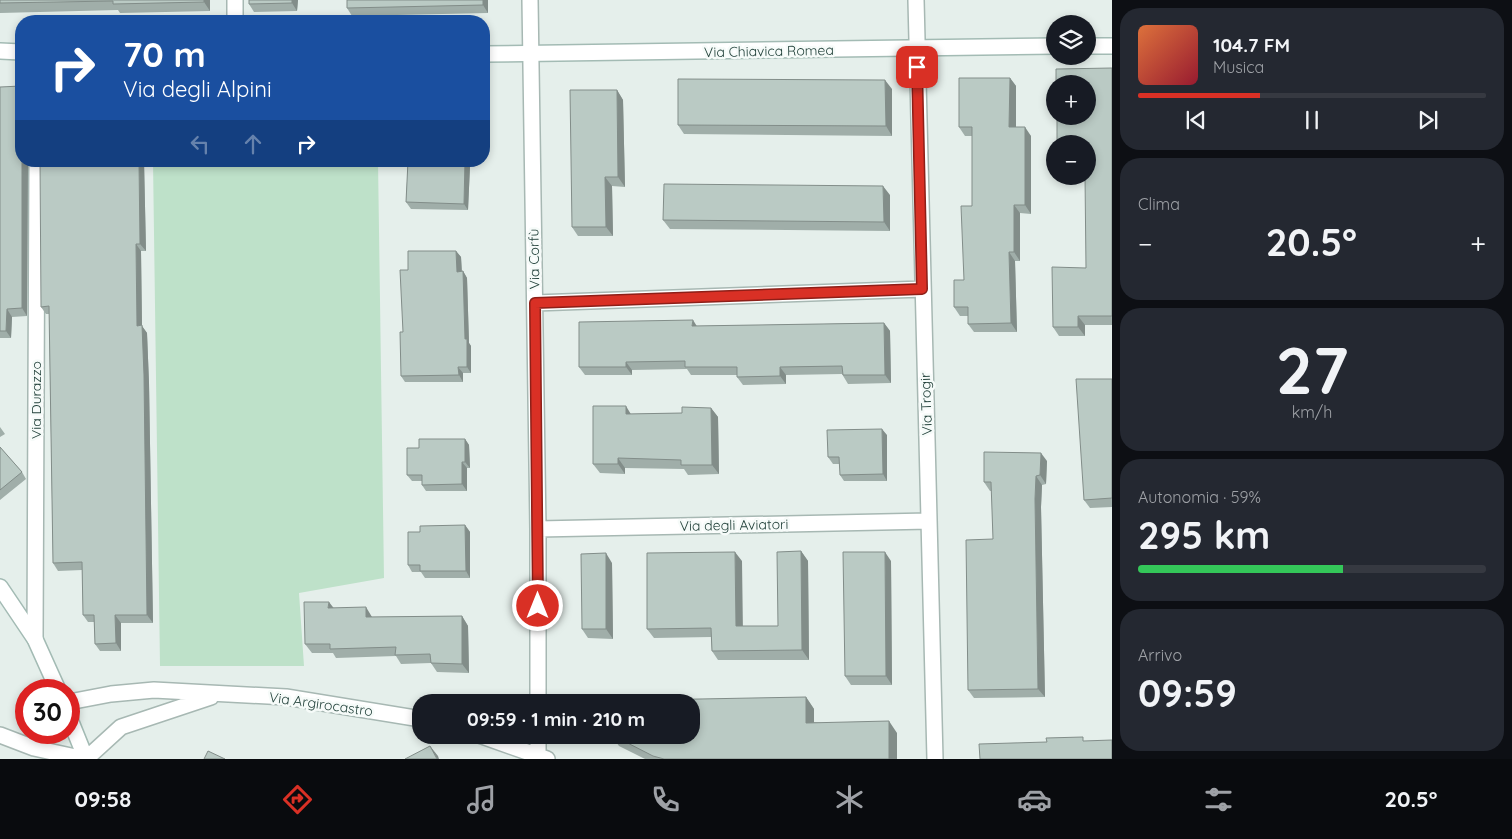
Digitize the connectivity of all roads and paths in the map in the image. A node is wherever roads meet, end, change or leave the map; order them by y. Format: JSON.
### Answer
{"nodes":[{"id":1,"x":234,"y":0,"type":"edge"},
{"id":2,"x":530,"y":0,"type":"edge"},
{"id":3,"x":916,"y":0,"type":"edge"},
{"id":4,"x":235,"y":15,"type":"edge"},
{"id":5,"x":1046,"y":46,"type":"edge"},
{"id":6,"x":1096,"y":46,"type":"edge"},
{"id":7,"x":1112,"y":46,"type":"edge"},
{"id":8,"x":917,"y":48,"type":"junction"},
{"id":9,"x":0,"y":51,"type":"edge"},
{"id":10,"x":15,"y":52,"type":"edge"},
{"id":11,"x":490,"y":54,"type":"edge"},
{"id":12,"x":532,"y":54,"type":"junction"},
{"id":13,"x":36,"y":167,"type":"edge"},
{"id":14,"x":922,"y":289,"type":"junction"},
{"id":15,"x":535,"y":303,"type":"junction"},
{"id":16,"x":930,"y":521,"type":"junction"},
{"id":17,"x":538,"y":529,"type":"junction"},
{"id":18,"x":0,"y":587,"type":"edge"},
{"id":19,"x":36,"y":639,"type":"junction"},
{"id":20,"x":53,"y":679,"type":"edge"},
{"id":21,"x":219,"y":694,"type":"junction"},
{"id":22,"x":538,"y":694,"type":"edge"},
{"id":23,"x":80,"y":700,"type":"edge"},
{"id":24,"x":412,"y":718,"type":"edge"},
{"id":25,"x":0,"y":735,"type":"edge"},
{"id":26,"x":80,"y":744,"type":"edge"},
{"id":27,"x":505,"y":744,"type":"edge"},
{"id":28,"x":540,"y":744,"type":"edge"},
{"id":29,"x":542,"y":757,"type":"edge"},
{"id":30,"x":86,"y":759,"type":"edge"},
{"id":31,"x":935,"y":759,"type":"edge"}],
"edges":[{"from":1,"to":4,"type":"street"},
{"from":2,"to":12,"type":"street","name":"Via Corfù"},
{"from":3,"to":8,"type":"street","name":"Via Trogir"},
{"from":5,"to":8,"type":"street","name":"Via Chiavica Romea"},
{"from":6,"to":7,"type":"street"},
{"from":8,"to":12,"type":"street","name":"Via Chiavica Romea"},
{"from":8,"to":14,"type":"street","name":"Via Trogir"},
{"from":9,"to":10,"type":"street"},
{"from":11,"to":12,"type":"street","name":"Via Chiavica Romea"},
{"from":12,"to":15,"type":"street","name":"Via Corfù"},
{"from":13,"to":19,"type":"street","name":"Via Durazzo"},
{"from":14,"to":15,"type":"street"},
{"from":14,"to":16,"type":"street","name":"Via Trogir"},
{"from":15,"to":17,"type":"street","name":"Via Corfù"},
{"from":16,"to":17,"type":"street","name":"Via degli Aviatori"},
{"from":16,"to":31,"type":"street","name":"Via Trogir"},
{"from":17,"to":22,"type":"street","name":"Via Corfù"},
{"from":18,"to":19,"type":"street"},
{"from":19,"to":20,"type":"street"},
{"from":21,"to":23,"type":"street","name":"Via Argirocastro"},
{"from":21,"to":24,"type":"street","name":"Via Argirocastro"},
{"from":21,"to":30,"type":"street","name":"Via Argirocastro"},
{"from":25,"to":30,"type":"street"},
{"from":26,"to":30,"type":"street"},
{"from":27,"to":29,"type":"street"},
{"from":28,"to":29,"type":"street"}]}
